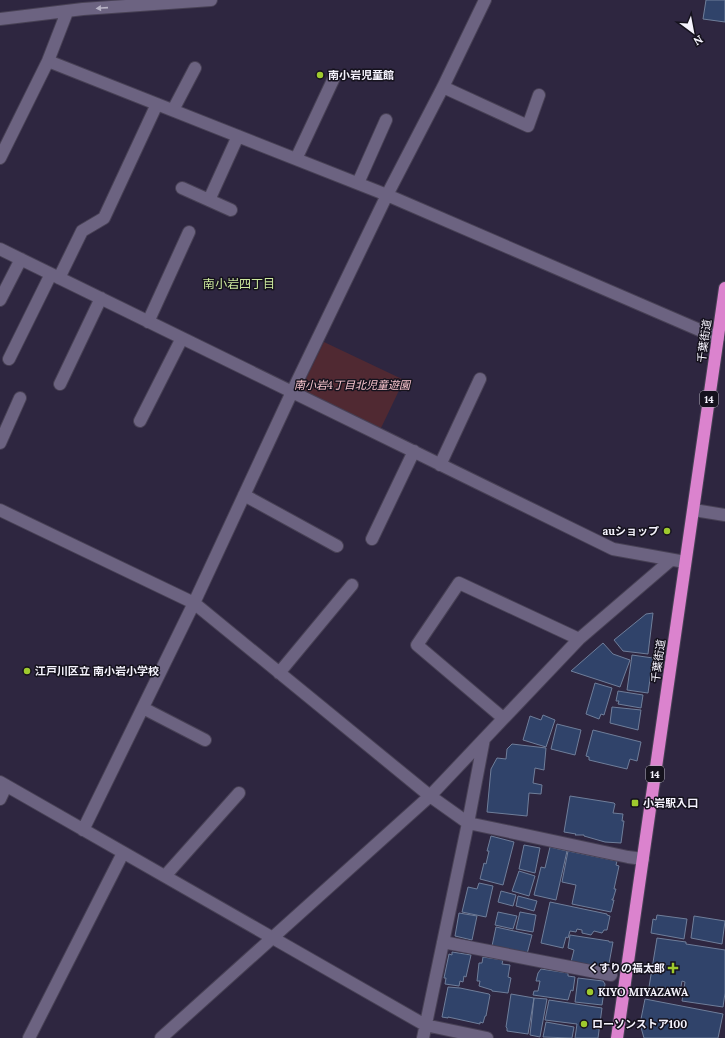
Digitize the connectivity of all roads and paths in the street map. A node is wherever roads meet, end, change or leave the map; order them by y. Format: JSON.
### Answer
{"nodes":[{"id":1,"x":211,"y":0,"type":"edge"},
{"id":2,"x":485,"y":0,"type":"edge"},
{"id":3,"x":83,"y":5,"type":"edge"},
{"id":4,"x":67,"y":12,"type":"junction"},
{"id":5,"x":0,"y":19,"type":"edge"},
{"id":6,"x":48,"y":61,"type":"junction"},
{"id":7,"x":195,"y":68,"type":"dead end"},
{"id":8,"x":333,"y":80,"type":"dead end"},
{"id":9,"x":443,"y":87,"type":"junction"},
{"id":10,"x":539,"y":95,"type":"dead end"},
{"id":11,"x":157,"y":104,"type":"junction"},
{"id":12,"x":173,"y":110,"type":"junction"},
{"id":13,"x":386,"y":120,"type":"dead end"},
{"id":14,"x":238,"y":136,"type":"junction"},
{"id":15,"x":0,"y":158,"type":"edge"},
{"id":16,"x":296,"y":159,"type":"junction"},
{"id":17,"x":358,"y":183,"type":"junction"},
{"id":18,"x":182,"y":188,"type":"dead end"},
{"id":19,"x":387,"y":194,"type":"junction"},
{"id":20,"x":209,"y":200,"type":"junction"},
{"id":21,"x":231,"y":210,"type":"dead end"},
{"id":22,"x":189,"y":232,"type":"dead end"},
{"id":23,"x":0,"y":249,"type":"edge"},
{"id":24,"x":21,"y":259,"type":"junction"},
{"id":25,"x":55,"y":276,"type":"junction"},
{"id":26,"x":725,"y":288,"type":"edge"},
{"id":27,"x":100,"y":298,"type":"junction"},
{"id":28,"x":0,"y":300,"type":"edge"},
{"id":29,"x":148,"y":322,"type":"junction"},
{"id":30,"x":182,"y":338,"type":"junction"},
{"id":31,"x":718,"y":338,"type":"junction"},
{"id":32,"x":9,"y":359,"type":"dead end"},
{"id":33,"x":480,"y":379,"type":"dead end"},
{"id":34,"x":60,"y":384,"type":"dead end"},
{"id":35,"x":292,"y":392,"type":"junction"},
{"id":36,"x":20,"y":398,"type":"dead end"},
{"id":37,"x":140,"y":421,"type":"dead end"},
{"id":38,"x":0,"y":443,"type":"edge"},
{"id":39,"x":414,"y":451,"type":"junction"},
{"id":40,"x":440,"y":465,"type":"junction"},
{"id":41,"x":244,"y":495,"type":"junction"},
{"id":42,"x":0,"y":510,"type":"edge"},
{"id":43,"x":694,"y":510,"type":"junction"},
{"id":44,"x":725,"y":515,"type":"edge"},
{"id":45,"x":372,"y":539,"type":"dead end"},
{"id":46,"x":336,"y":546,"type":"dead end"},
{"id":47,"x":672,"y":560,"type":"junction"},
{"id":48,"x":685,"y":562,"type":"junction"},
{"id":49,"x":352,"y":585,"type":"dead end"},
{"id":50,"x":194,"y":603,"type":"junction"},
{"id":51,"x":579,"y":639,"type":"junction"},
{"id":52,"x":279,"y":673,"type":"junction"},
{"id":53,"x":143,"y":708,"type":"junction"},
{"id":54,"x":503,"y":718,"type":"junction"},
{"id":55,"x":484,"y":739,"type":"junction"},
{"id":56,"x":205,"y":740,"type":"dead end"},
{"id":57,"x":3,"y":784,"type":"edge"},
{"id":58,"x":239,"y":793,"type":"dead end"},
{"id":59,"x":430,"y":796,"type":"junction"},
{"id":60,"x":0,"y":799,"type":"edge"},
{"id":61,"x":468,"y":823,"type":"junction"},
{"id":62,"x":83,"y":830,"type":"junction"},
{"id":63,"x":124,"y":853,"type":"junction"},
{"id":64,"x":643,"y":859,"type":"junction"},
{"id":65,"x":165,"y":876,"type":"junction"},
{"id":66,"x":273,"y":937,"type":"junction"},
{"id":67,"x":443,"y":942,"type":"junction"},
{"id":68,"x":611,"y":975,"type":"dead end"},
{"id":69,"x":425,"y":1025,"type":"junction"},
{"id":70,"x":29,"y":1038,"type":"edge"},
{"id":71,"x":161,"y":1038,"type":"edge"},
{"id":72,"x":423,"y":1038,"type":"edge"},
{"id":73,"x":487,"y":1038,"type":"edge"},
{"id":74,"x":617,"y":1038,"type":"edge"}],
"edges":[{"from":1,"to":3,"type":"street","one_way":true},
{"from":2,"to":9,"type":"street"},
{"from":3,"to":4,"type":"street"},
{"from":4,"to":5,"type":"street"},
{"from":4,"to":6,"type":"street"},
{"from":6,"to":11,"type":"street"},
{"from":6,"to":15,"type":"street"},
{"from":7,"to":12,"type":"street"},
{"from":8,"to":16,"type":"street"},
{"from":9,"to":10,"type":"street"},
{"from":9,"to":19,"type":"street"},
{"from":11,"to":12,"type":"street"},
{"from":11,"to":25,"type":"street"},
{"from":12,"to":14,"type":"street"},
{"from":13,"to":17,"type":"street"},
{"from":14,"to":16,"type":"street"},
{"from":14,"to":20,"type":"street"},
{"from":16,"to":17,"type":"street"},
{"from":17,"to":19,"type":"street"},
{"from":18,"to":20,"type":"street"},
{"from":19,"to":31,"type":"street"},
{"from":19,"to":35,"type":"street"},
{"from":20,"to":21,"type":"street"},
{"from":22,"to":29,"type":"street"},
{"from":23,"to":24,"type":"street"},
{"from":24,"to":25,"type":"street"},
{"from":24,"to":28,"type":"street"},
{"from":25,"to":27,"type":"street"},
{"from":25,"to":32,"type":"street"},
{"from":26,"to":31,"type":"highway","name":"千葉街道","number":"14"},
{"from":27,"to":29,"type":"street"},
{"from":27,"to":34,"type":"street"},
{"from":29,"to":30,"type":"street"},
{"from":30,"to":35,"type":"street"},
{"from":30,"to":37,"type":"street"},
{"from":31,"to":43,"type":"highway","name":"千葉街道","number":"14"},
{"from":33,"to":40,"type":"street"},
{"from":35,"to":39,"type":"street"},
{"from":35,"to":41,"type":"street"},
{"from":36,"to":38,"type":"street"},
{"from":39,"to":40,"type":"street"},
{"from":39,"to":45,"type":"street"},
{"from":40,"to":47,"type":"street"},
{"from":41,"to":46,"type":"street"},
{"from":41,"to":50,"type":"street"},
{"from":42,"to":50,"type":"street"},
{"from":43,"to":44,"type":"street"},
{"from":43,"to":48,"type":"highway","name":"千葉街道","number":"14"},
{"from":47,"to":48,"type":"street"},
{"from":47,"to":51,"type":"street"},
{"from":48,"to":64,"type":"highway","name":"千葉街道","number":"14"},
{"from":49,"to":52,"type":"street"},
{"from":50,"to":52,"type":"street"},
{"from":50,"to":53,"type":"street"},
{"from":51,"to":54,"type":"street"},
{"from":51,"to":54,"type":"street"},
{"from":52,"to":59,"type":"street"},
{"from":53,"to":56,"type":"street"},
{"from":53,"to":62,"type":"street"},
{"from":54,"to":55,"type":"street"},
{"from":55,"to":59,"type":"street"},
{"from":55,"to":61,"type":"street"},
{"from":57,"to":60,"type":"street"},
{"from":57,"to":62,"type":"street"},
{"from":58,"to":65,"type":"street"},
{"from":59,"to":61,"type":"street"},
{"from":59,"to":66,"type":"street"},
{"from":61,"to":64,"type":"street"},
{"from":61,"to":67,"type":"street"},
{"from":62,"to":63,"type":"street"},
{"from":63,"to":65,"type":"street"},
{"from":63,"to":70,"type":"street"},
{"from":64,"to":74,"type":"highway","name":"千葉街道","number":"14"},
{"from":65,"to":66,"type":"street"},
{"from":66,"to":69,"type":"street"},
{"from":66,"to":71,"type":"street"},
{"from":67,"to":68,"type":"street"},
{"from":67,"to":69,"type":"street"},
{"from":69,"to":72,"type":"street"},
{"from":69,"to":73,"type":"street"}]}
